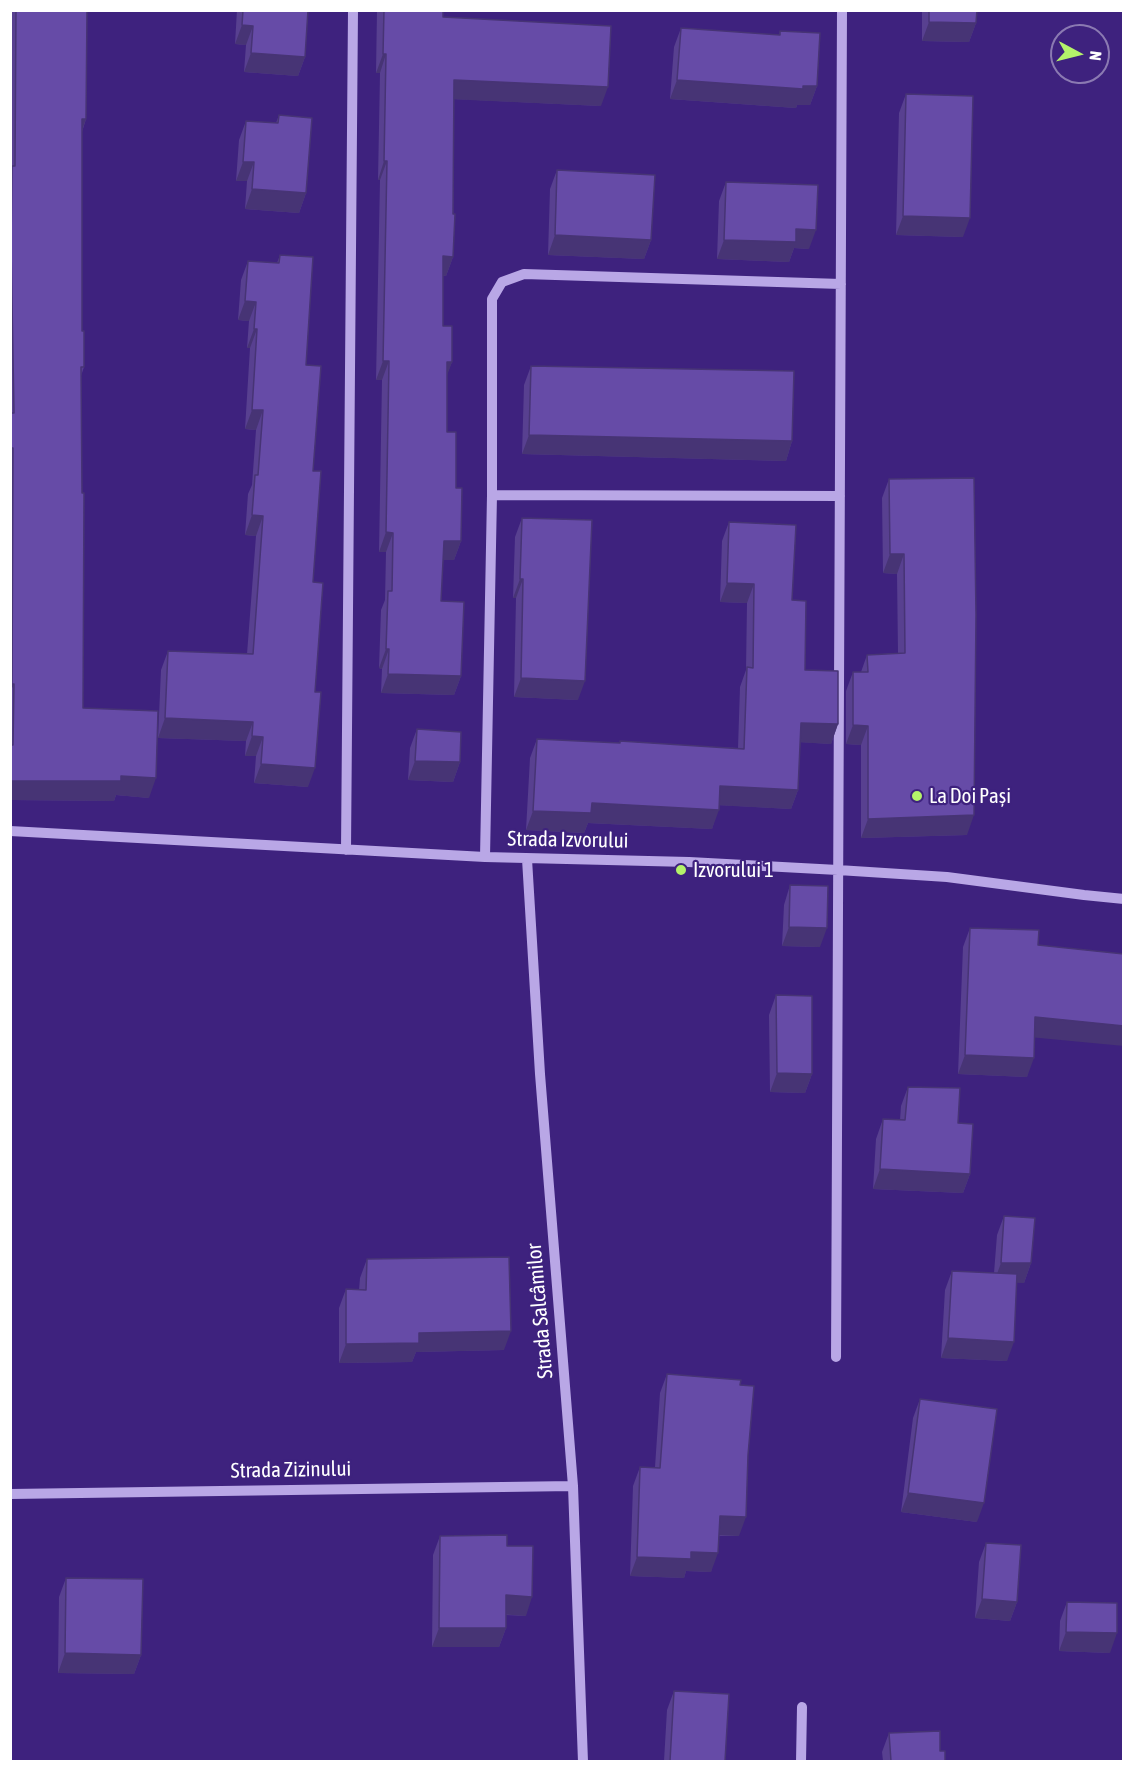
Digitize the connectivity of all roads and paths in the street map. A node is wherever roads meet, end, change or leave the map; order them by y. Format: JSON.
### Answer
{"nodes":[{"id":1,"x":353,"y":10,"type":"edge"},
{"id":2,"x":842,"y":10,"type":"edge"},
{"id":3,"x":841,"y":284,"type":"junction"},
{"id":4,"x":492,"y":495,"type":"junction"},
{"id":5,"x":840,"y":496,"type":"junction"},
{"id":6,"x":10,"y":831,"type":"edge"},
{"id":7,"x":346,"y":850,"type":"junction"},
{"id":8,"x":485,"y":857,"type":"junction"},
{"id":9,"x":527,"y":859,"type":"junction"},
{"id":10,"x":838,"y":870,"type":"junction"},
{"id":11,"x":1124,"y":898,"type":"edge"},
{"id":12,"x":836,"y":1357,"type":"dead end"},
{"id":13,"x":573,"y":1486,"type":"junction"},
{"id":14,"x":10,"y":1494,"type":"edge"},
{"id":15,"x":802,"y":1707,"type":"dead end"},
{"id":16,"x":583,"y":1761,"type":"edge"},
{"id":17,"x":801,"y":1761,"type":"edge"}],
"edges":[{"from":1,"to":7,"type":"street"},
{"from":2,"to":3,"type":"street"},
{"from":3,"to":4,"type":"street"},
{"from":3,"to":5,"type":"street"},
{"from":4,"to":5,"type":"street"},
{"from":4,"to":8,"type":"street"},
{"from":5,"to":10,"type":"street"},
{"from":6,"to":7,"type":"street","name":"Strada Izvorului"},
{"from":7,"to":8,"type":"street","name":"Strada Izvorului"},
{"from":8,"to":9,"type":"street","name":"Strada Izvorului"},
{"from":9,"to":10,"type":"street","name":"Strada Izvorului"},
{"from":9,"to":13,"type":"street","name":"Strada Salcâmilor"},
{"from":10,"to":11,"type":"street","name":"Strada Izvorului"},
{"from":10,"to":12,"type":"street"},
{"from":13,"to":14,"type":"street","name":"Strada Zizinului"},
{"from":13,"to":16,"type":"street","name":"Strada Salcâmilor"},
{"from":15,"to":17,"type":"street"}]}
